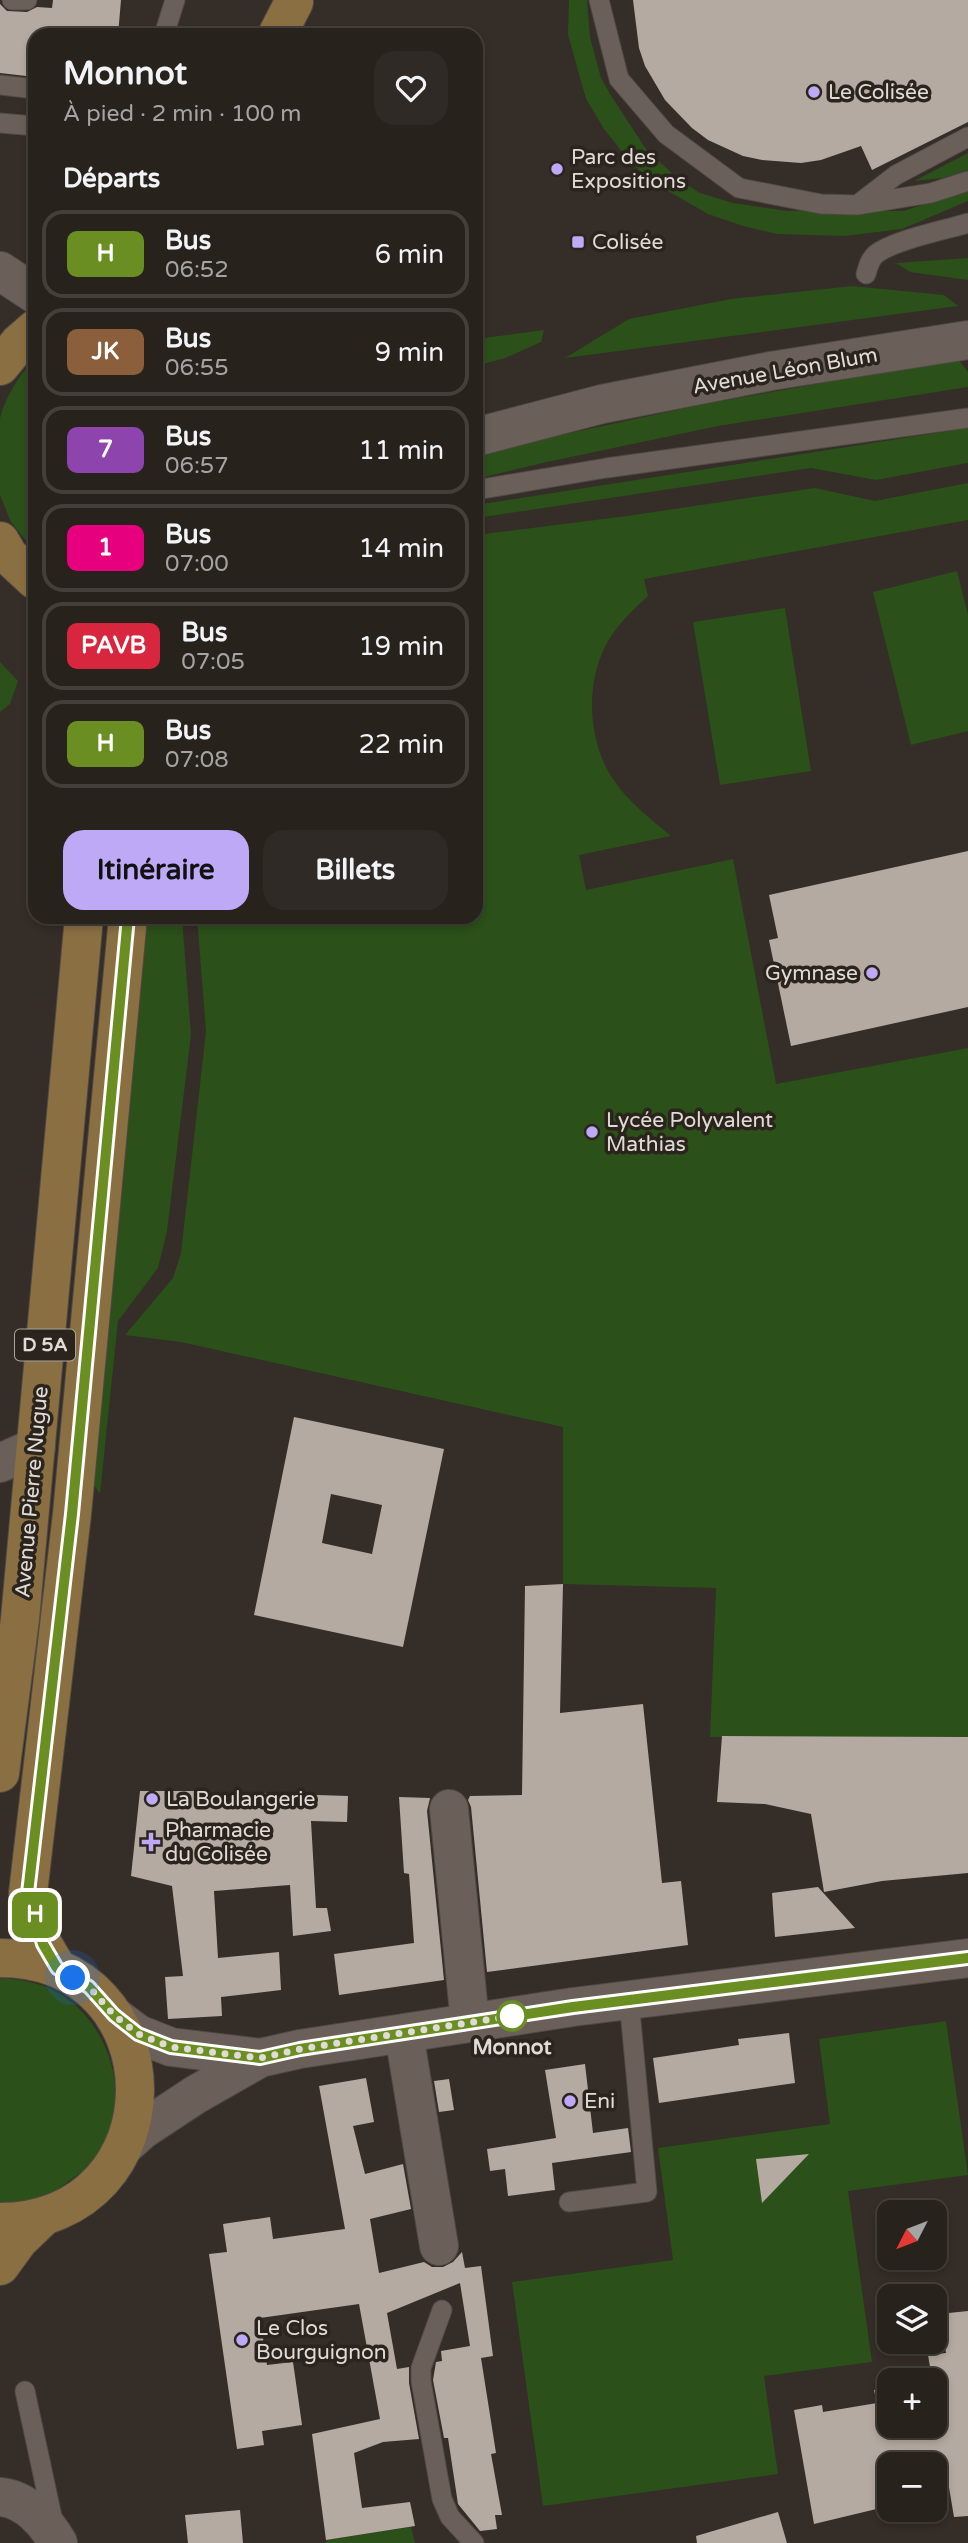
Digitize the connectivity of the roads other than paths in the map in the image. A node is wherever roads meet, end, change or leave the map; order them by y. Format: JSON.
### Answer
{"nodes":[{"id":1,"x":12,"y":0,"type":"edge"},
{"id":2,"x":27,"y":0,"type":"edge"},
{"id":3,"x":175,"y":0,"type":"edge"},
{"id":4,"x":598,"y":0,"type":"edge"},
{"id":5,"x":292,"y":12,"type":"edge"},
{"id":6,"x":166,"y":28,"type":"edge"},
{"id":7,"x":282,"y":28,"type":"edge"},
{"id":8,"x":0,"y":85,"type":"edge"},
{"id":9,"x":28,"y":88,"type":"edge"},
{"id":10,"x":0,"y":123,"type":"edge"},
{"id":11,"x":28,"y":125,"type":"edge"},
{"id":12,"x":968,"y":137,"type":"edge"},
{"id":13,"x":968,"y":181,"type":"edge"},
{"id":14,"x":857,"y":205,"type":"junction"},
{"id":15,"x":968,"y":223,"type":"edge"},
{"id":16,"x":0,"y":271,"type":"edge"},
{"id":17,"x":866,"y":274,"type":"dead end"},
{"id":18,"x":28,"y":289,"type":"edge"},
{"id":19,"x":28,"y":335,"type":"edge"},
{"id":20,"x":968,"y":340,"type":"edge"},
{"id":21,"x":0,"y":366,"type":"edge"},
{"id":22,"x":602,"y":404,"type":"junction"},
{"id":23,"x":483,"y":409,"type":"edge"},
{"id":24,"x":968,"y":418,"type":"edge"},
{"id":25,"x":483,"y":435,"type":"edge"},
{"id":26,"x":483,"y":489,"type":"edge"},
{"id":27,"x":83,"y":924,"type":"edge"},
{"id":28,"x":127,"y":924,"type":"edge"},
{"id":29,"x":36,"y":1447,"type":"junction"},
{"id":30,"x":0,"y":1463,"type":"edge"},
{"id":31,"x":0,"y":1773,"type":"edge"},
{"id":32,"x":449,"y":1809,"type":"dead end"},
{"id":33,"x":0,"y":1958,"type":"edge"},
{"id":34,"x":968,"y":1958,"type":"edge"},
{"id":35,"x":968,"y":1964,"type":"edge"},
{"id":36,"x":57,"y":1968,"type":"junction"},
{"id":37,"x":629,"y":2000,"type":"junction"},
{"id":38,"x":114,"y":2015,"type":"junction"},
{"id":39,"x":470,"y":2023,"type":"junction"},
{"id":40,"x":404,"y":2034,"type":"junction"},
{"id":41,"x":260,"y":2058,"type":"junction"},
{"id":42,"x":124,"y":2146,"type":"junction"},
{"id":43,"x":569,"y":2202,"type":"dead end"},
{"id":44,"x":43,"y":2217,"type":"junction"},
{"id":45,"x":0,"y":2222,"type":"edge"},
{"id":46,"x":439,"y":2246,"type":"dead end"},
{"id":47,"x":0,"y":2266,"type":"edge"},
{"id":48,"x":442,"y":2310,"type":"dead end"},
{"id":49,"x":25,"y":2390,"type":"dead end"},
{"id":50,"x":0,"y":2497,"type":"edge"},
{"id":51,"x":58,"y":2542,"type":"edge"},
{"id":52,"x":474,"y":2543,"type":"edge"}],
"edges":[{"from":1,"to":2,"type":"lane"},
{"from":3,"to":6,"type":"lane"},
{"from":4,"to":14,"type":"lane"},
{"from":5,"to":7,"type":"main road"},
{"from":8,"to":9,"type":"lane"},
{"from":10,"to":11,"type":"lane"},
{"from":12,"to":14,"type":"lane"},
{"from":13,"to":14,"type":"lane"},
{"from":15,"to":17,"type":"lane"},
{"from":16,"to":18,"type":"main road"},
{"from":19,"to":21,"type":"main road"},
{"from":20,"to":22,"type":"main road","name":"Avenue Léon Blum"},
{"from":22,"to":23,"type":"main road","name":"Avenue Léon Blum"},
{"from":22,"to":25,"type":"main road","name":"Avenue Léon Blum"},
{"from":24,"to":26,"type":"lane"},
{"from":27,"to":29,"type":"main road","name":"Avenue Pierre Nugue","number":"D 5A"},
{"from":28,"to":36,"type":"main road","name":"Avenue Pierre Nugue","number":"D 5A"},
{"from":29,"to":30,"type":"main road"},
{"from":29,"to":31,"type":"main road","name":"Avenue Pierre Nugue","number":"D 5A"},
{"from":32,"to":39,"type":"main road"},
{"from":33,"to":36,"type":"main road"},
{"from":34,"to":35,"type":"main road"},
{"from":34,"to":37,"type":"main road"},
{"from":36,"to":38,"type":"main road"},
{"from":37,"to":39,"type":"main road"},
{"from":37,"to":43,"type":"lane"},
{"from":38,"to":41,"type":"main road"},
{"from":38,"to":42,"type":"main road"},
{"from":39,"to":40,"type":"main road"},
{"from":40,"to":41,"type":"main road"},
{"from":40,"to":46,"type":"main road"},
{"from":41,"to":42,"type":"main road"},
{"from":42,"to":44,"type":"main road"},
{"from":44,"to":45,"type":"main road"},
{"from":44,"to":47,"type":"main road"},
{"from":48,"to":52,"type":"lane"},
{"from":49,"to":51,"type":"lane"},
{"from":50,"to":51,"type":"main road"}]}
